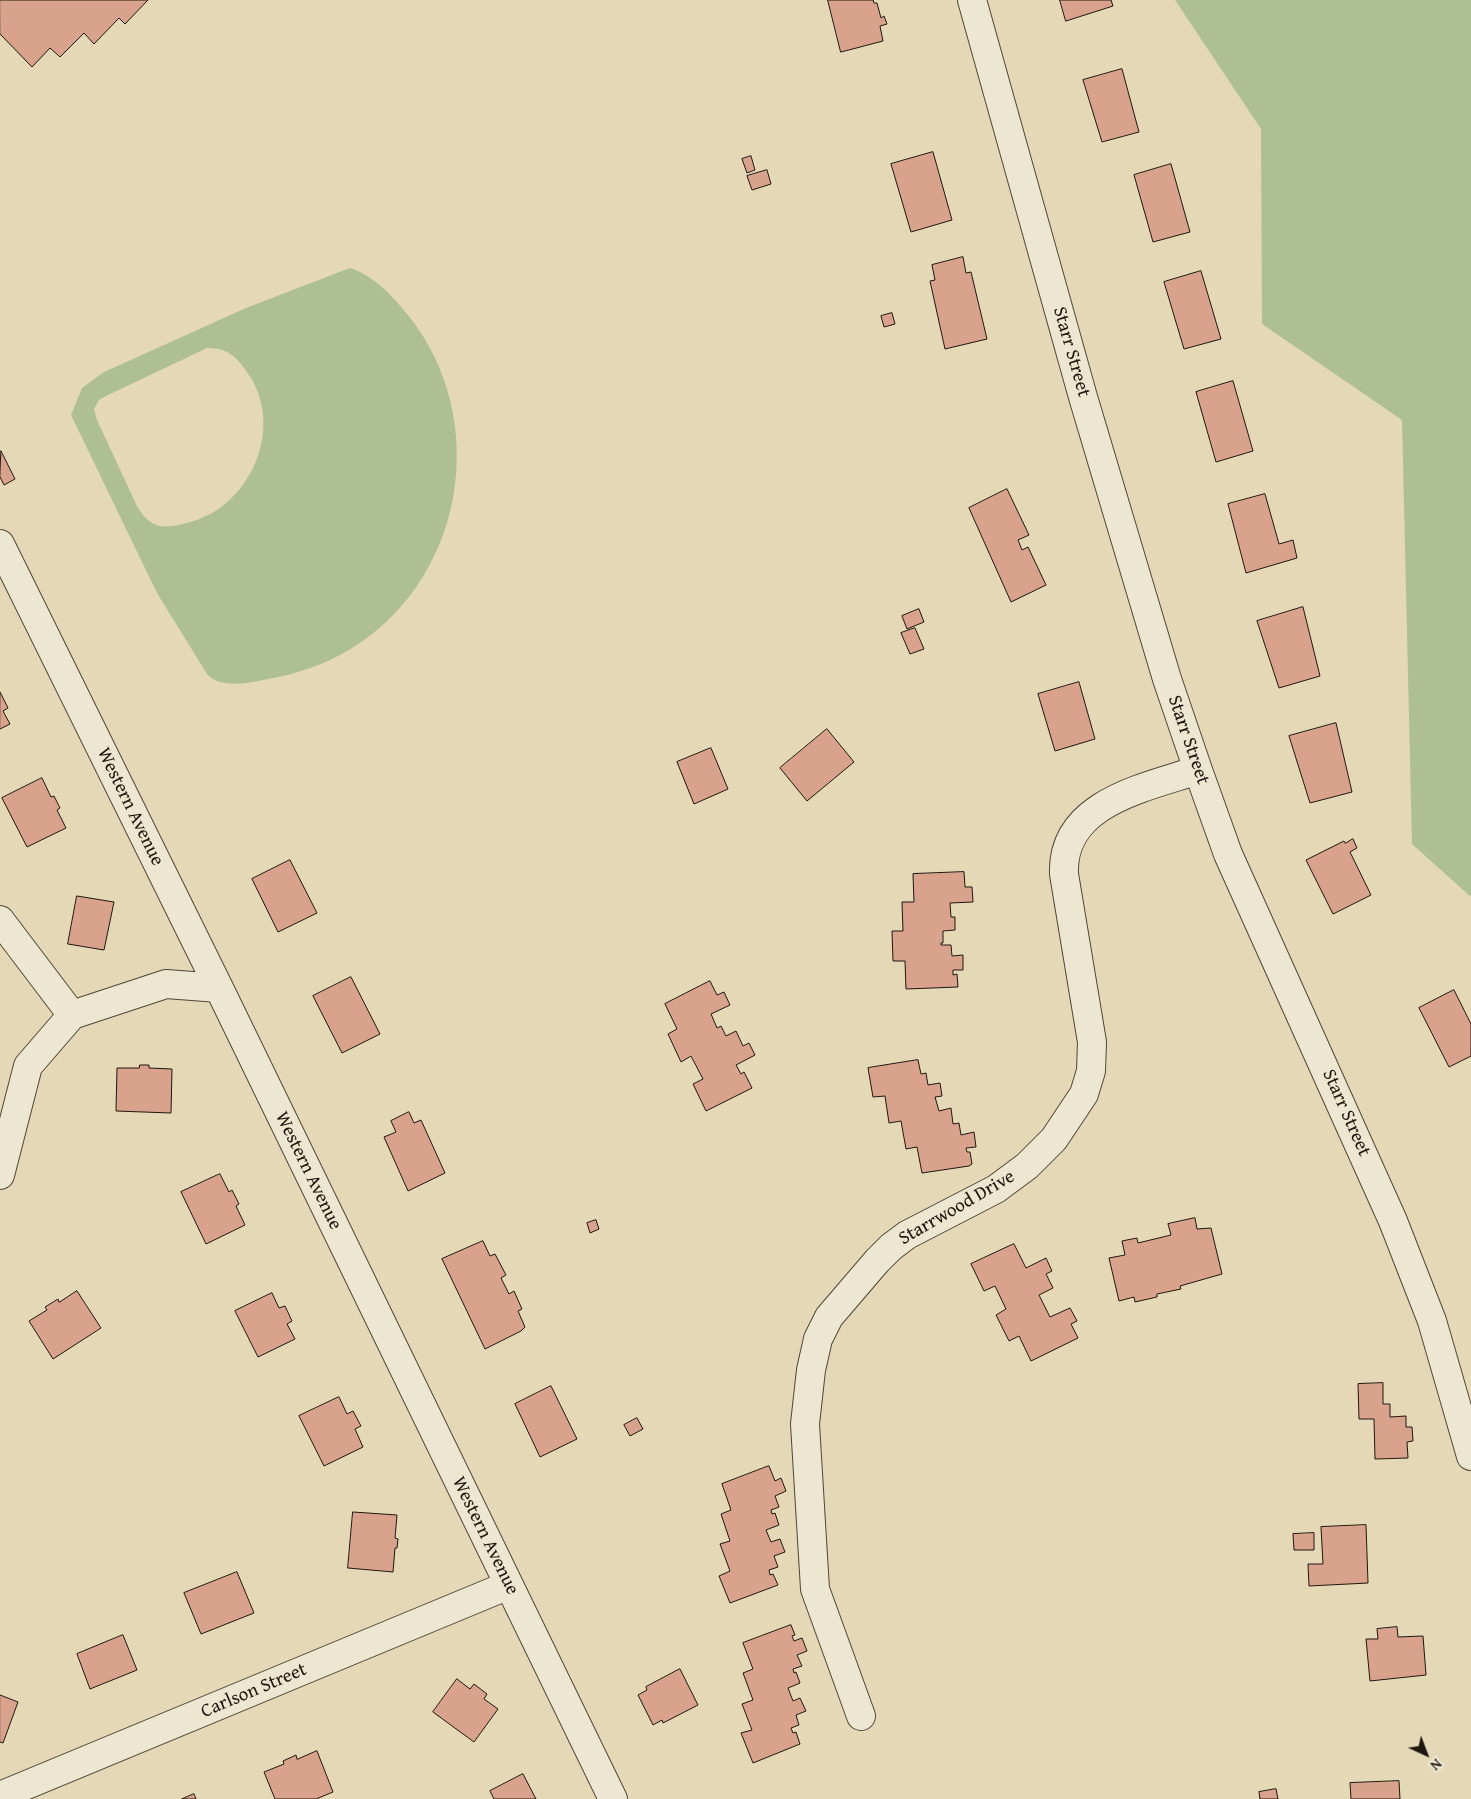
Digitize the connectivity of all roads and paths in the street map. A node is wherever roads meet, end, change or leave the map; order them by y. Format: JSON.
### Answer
{"nodes":[{"id":1,"x":972,"y":0,"type":"edge"},
{"id":2,"x":0,"y":544,"type":"edge"},
{"id":3,"x":1198,"y":770,"type":"junction"},
{"id":4,"x":0,"y":920,"type":"edge"},
{"id":5,"x":219,"y":988,"type":"junction"},
{"id":6,"x":72,"y":1015,"type":"junction"},
{"id":7,"x":0,"y":1175,"type":"edge"},
{"id":8,"x":1471,"y":1456,"type":"edge"},
{"id":9,"x":509,"y":1585,"type":"junction"},
{"id":10,"x":861,"y":1716,"type":"dead end"},
{"id":11,"x":0,"y":1796,"type":"edge"},
{"id":12,"x":613,"y":1799,"type":"edge"}],
"edges":[{"from":1,"to":3,"type":"street","name":"Starr Street"},
{"from":2,"to":5,"type":"street","name":"Western Avenue"},
{"from":3,"to":8,"type":"street","name":"Starr Street"},
{"from":3,"to":10,"type":"street","name":"Starrwood Drive"},
{"from":4,"to":6,"type":"street"},
{"from":5,"to":6,"type":"street"},
{"from":5,"to":9,"type":"street","name":"Western Avenue"},
{"from":6,"to":7,"type":"street"},
{"from":9,"to":11,"type":"street","name":"Carlson Street"},
{"from":9,"to":12,"type":"street","name":"Western Avenue"}]}
